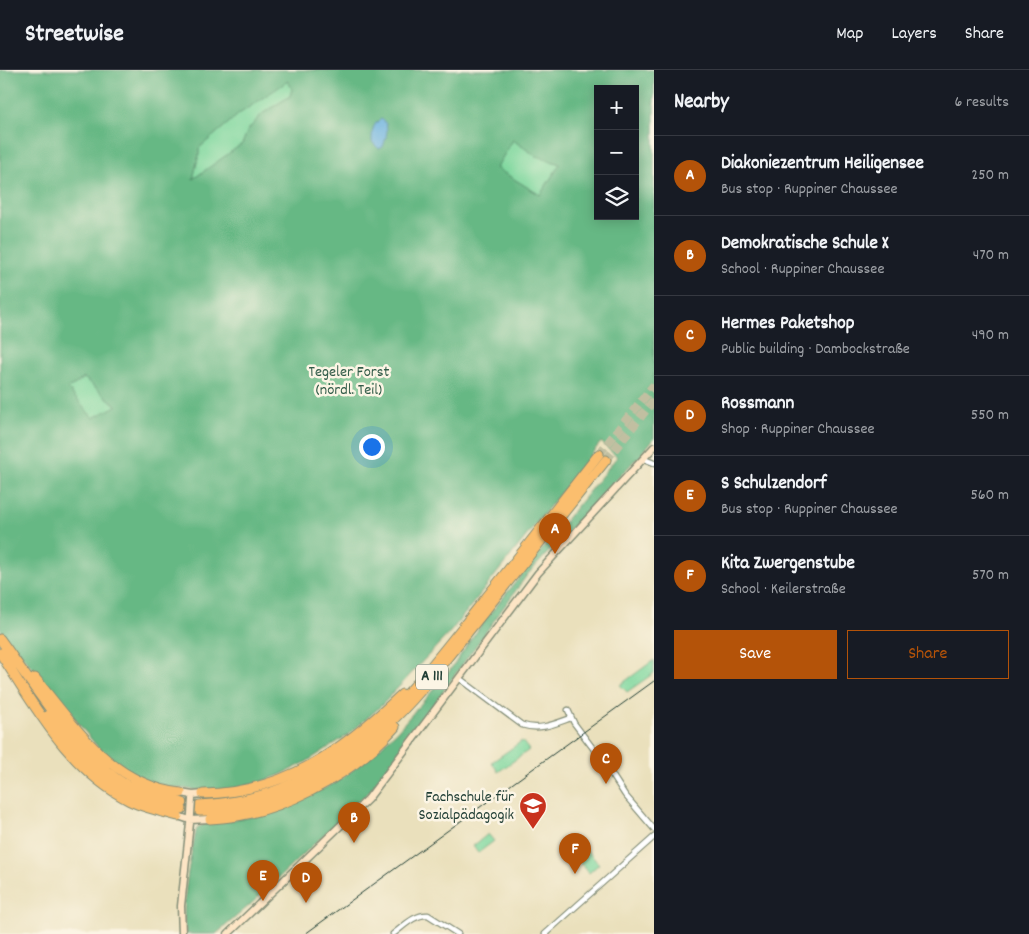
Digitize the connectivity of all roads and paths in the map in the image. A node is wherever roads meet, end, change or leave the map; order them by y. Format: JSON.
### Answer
{"nodes":[{"id":1,"x":654,"y":447,"type":"edge"},
{"id":2,"x":644,"y":459,"type":"junction"},
{"id":3,"x":654,"y":463,"type":"edge"},
{"id":4,"x":470,"y":629,"type":"junction"},
{"id":5,"x":0,"y":638,"type":"edge"},
{"id":6,"x":0,"y":652,"type":"edge"},
{"id":7,"x":441,"y":655,"type":"junction"},
{"id":8,"x":459,"y":678,"type":"junction"},
{"id":9,"x":568,"y":710,"type":"dead end"},
{"id":10,"x":571,"y":718,"type":"junction"},
{"id":11,"x":181,"y":793,"type":"joint"},
{"id":12,"x":203,"y":794,"type":"joint"},
{"id":13,"x":194,"y":807,"type":"junction"},
{"id":14,"x":181,"y":810,"type":"junction"},
{"id":15,"x":210,"y":819,"type":"joint"},
{"id":16,"x":654,"y":829,"type":"edge"},
{"id":17,"x":654,"y":837,"type":"edge"},
{"id":18,"x":182,"y":934,"type":"edge"},
{"id":19,"x":228,"y":934,"type":"edge"},
{"id":20,"x":393,"y":934,"type":"edge"},
{"id":21,"x":458,"y":934,"type":"edge"},
{"id":22,"x":545,"y":934,"type":"edge"}],
"edges":[{"from":1,"to":2,"type":"street"},
{"from":2,"to":3,"type":"street"},
{"from":2,"to":8,"type":"street"},
{"from":4,"to":7,"type":"highway","number":"A 111"},
{"from":4,"to":13,"type":"highway","number":"A 111"},
{"from":4,"to":15,"type":"highway"},
{"from":5,"to":11,"type":"highway"},
{"from":5,"to":14,"type":"highway"},
{"from":6,"to":14,"type":"highway"},
{"from":7,"to":12,"type":"highway"},
{"from":7,"to":13,"type":"highway","number":"A 111"},
{"from":8,"to":10,"type":"street"},
{"from":8,"to":19,"type":"street"},
{"from":9,"to":10,"type":"street"},
{"from":10,"to":16,"type":"street"},
{"from":11,"to":13,"type":"street"},
{"from":12,"to":13,"type":"street"},
{"from":13,"to":14,"type":"street"},
{"from":13,"to":15,"type":"street"},
{"from":13,"to":18,"type":"street"},
{"from":17,"to":22,"type":"street"},
{"from":20,"to":21,"type":"street"}]}
